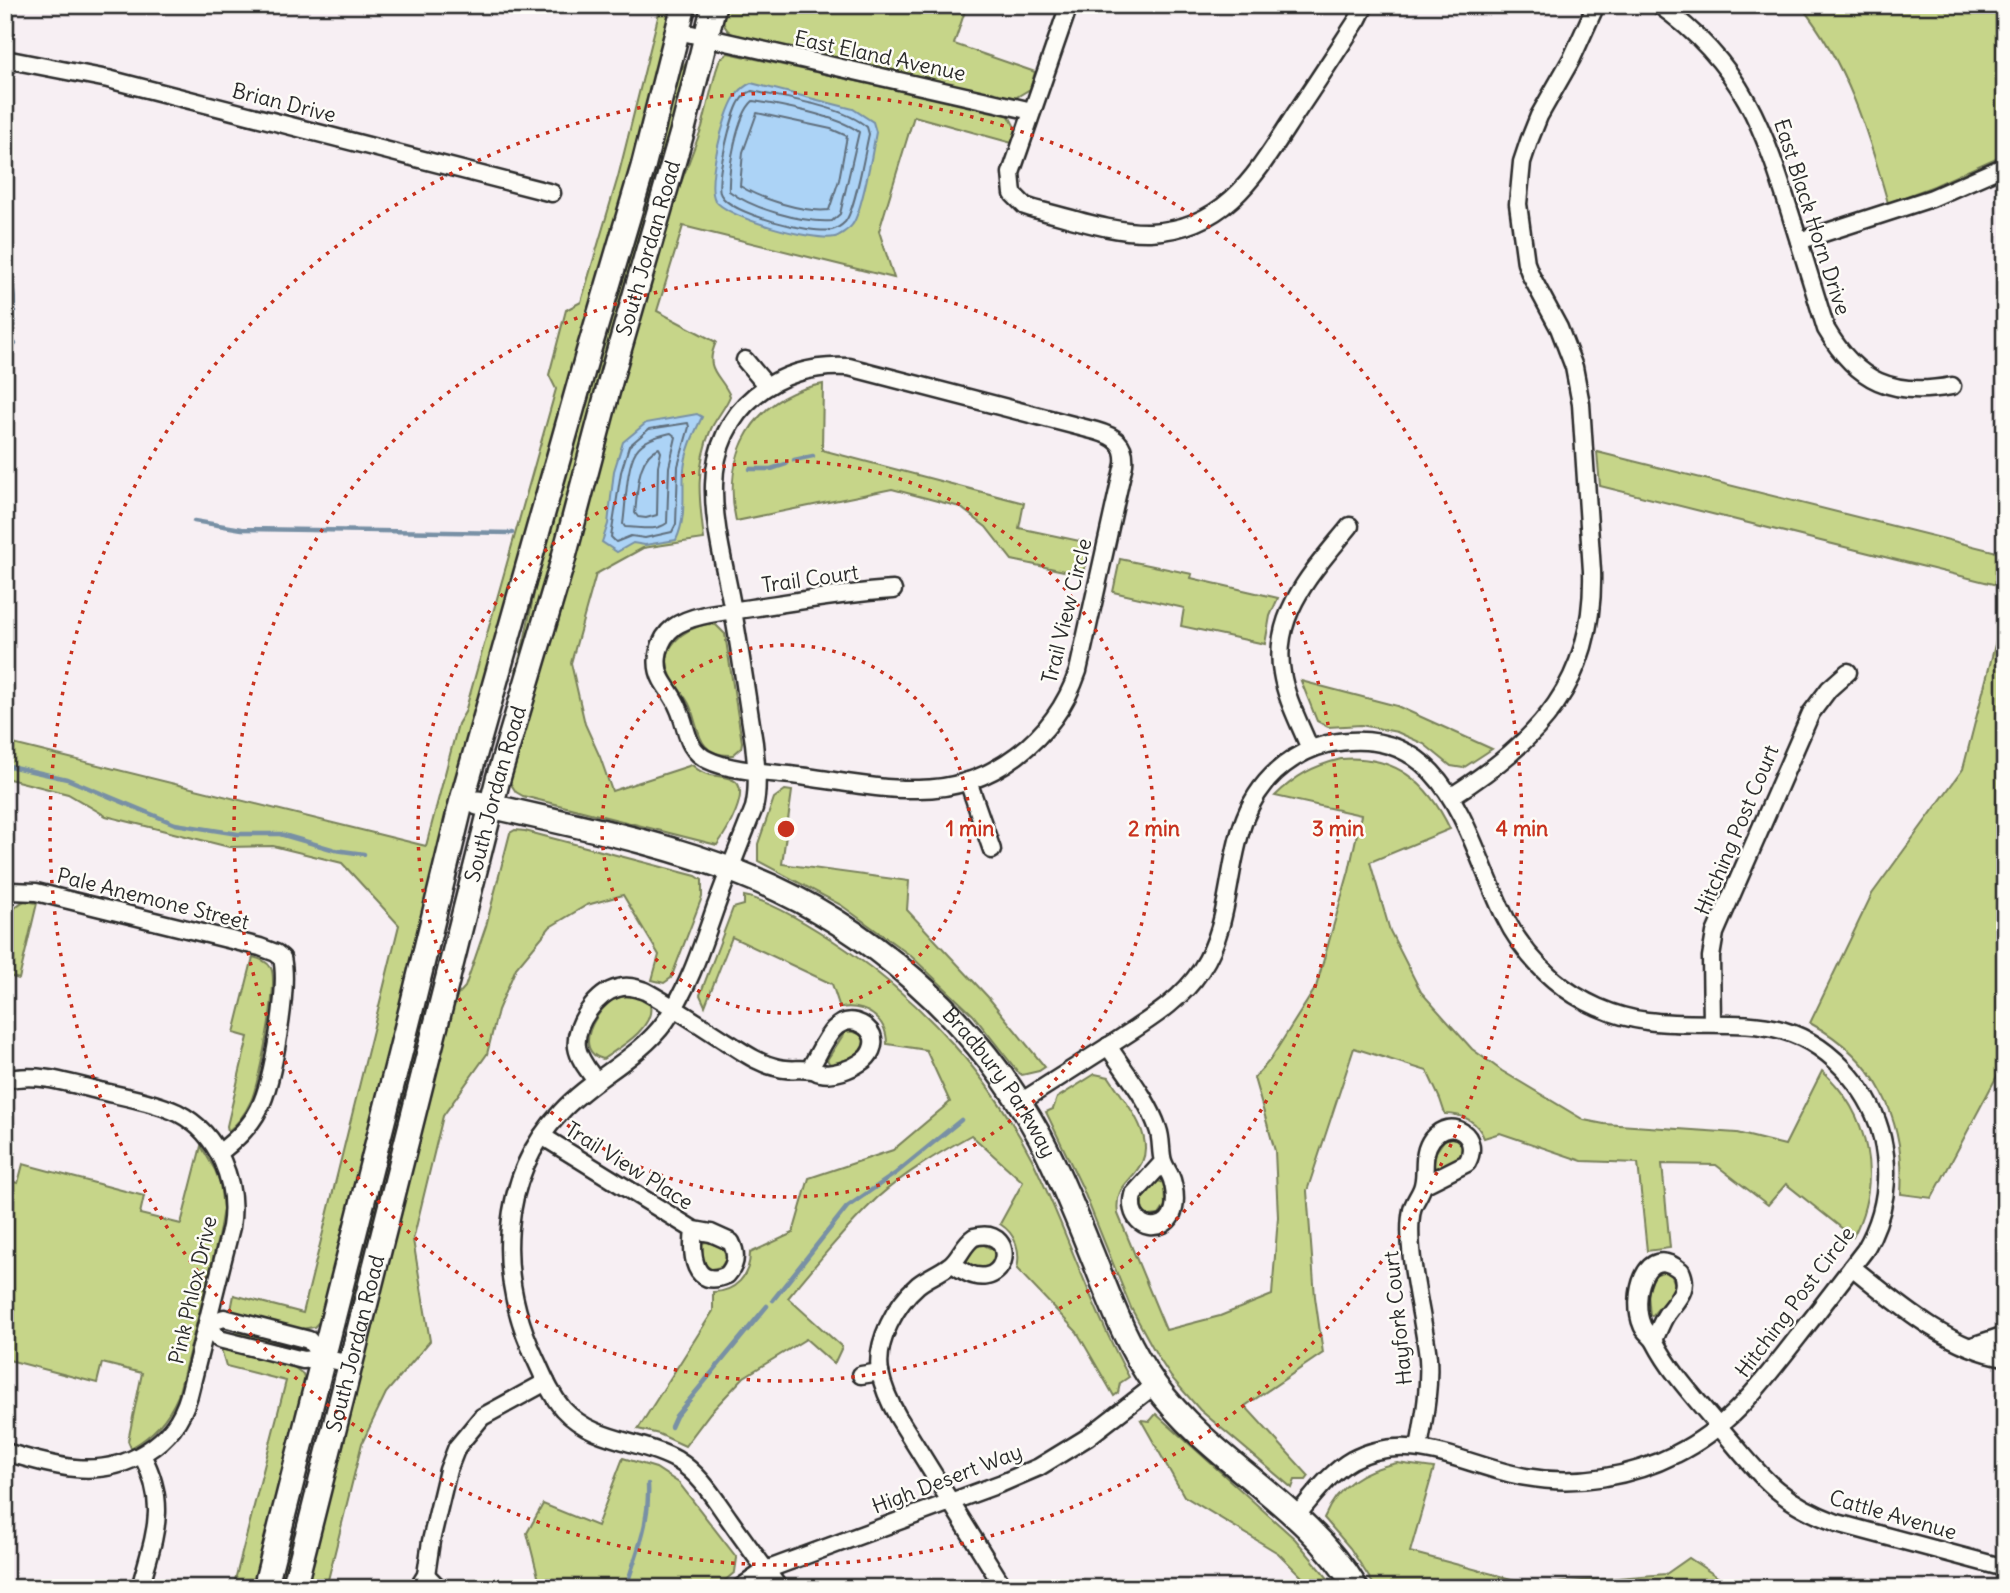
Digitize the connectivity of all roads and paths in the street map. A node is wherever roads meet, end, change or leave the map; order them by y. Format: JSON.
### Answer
{"nodes":[{"id":1,"x":684,"y":5,"type":"edge"},
{"id":2,"x":714,"y":5,"type":"edge"},
{"id":3,"x":1069,"y":5,"type":"edge"},
{"id":4,"x":1365,"y":5,"type":"edge"},
{"id":5,"x":1596,"y":5,"type":"edge"},
{"id":6,"x":1659,"y":5,"type":"edge"},
{"id":7,"x":678,"y":31,"type":"junction"},
{"id":8,"x":706,"y":38,"type":"junction"},
{"id":9,"x":5,"y":59,"type":"edge"},
{"id":10,"x":1032,"y":111,"type":"junction"},
{"id":11,"x":2005,"y":166,"type":"edge"},
{"id":12,"x":552,"y":193,"type":"dead end"},
{"id":13,"x":1799,"y":241,"type":"junction"},
{"id":14,"x":745,"y":360,"type":"dead end"},
{"id":15,"x":766,"y":386,"type":"junction"},
{"id":16,"x":1952,"y":386,"type":"dead end"},
{"id":17,"x":1350,"y":526,"type":"dead end"},
{"id":18,"x":893,"y":590,"type":"dead end"},
{"id":19,"x":733,"y":611,"type":"junction"},
{"id":20,"x":1848,"y":672,"type":"dead end"},
{"id":21,"x":1310,"y":749,"type":"junction"},
{"id":22,"x":756,"y":770,"type":"junction"},
{"id":23,"x":968,"y":781,"type":"junction"},
{"id":24,"x":1452,"y":796,"type":"junction"},
{"id":25,"x":462,"y":800,"type":"junction"},
{"id":26,"x":491,"y":806,"type":"junction"},
{"id":27,"x":992,"y":850,"type":"dead end"},
{"id":28,"x":731,"y":869,"type":"junction"},
{"id":29,"x":8,"y":889,"type":"edge"},
{"id":30,"x":673,"y":1009,"type":"junction"},
{"id":31,"x":1712,"y":1023,"type":"junction"},
{"id":32,"x":1108,"y":1046,"type":"junction"},
{"id":33,"x":811,"y":1069,"type":"dead end"},
{"id":34,"x":5,"y":1080,"type":"edge"},
{"id":35,"x":596,"y":1080,"type":"junction"},
{"id":36,"x":1019,"y":1103,"type":"junction"},
{"id":37,"x":542,"y":1136,"type":"junction"},
{"id":38,"x":219,"y":1153,"type":"junction"},
{"id":39,"x":1163,"y":1162,"type":"dead end"},
{"id":40,"x":1423,"y":1185,"type":"dead end"},
{"id":41,"x":694,"y":1230,"type":"dead end"},
{"id":42,"x":953,"y":1264,"type":"dead end"},
{"id":43,"x":1852,"y":1267,"type":"junction"},
{"id":44,"x":207,"y":1324,"type":"junction"},
{"id":45,"x":2005,"y":1335,"type":"edge"},
{"id":46,"x":1654,"y":1340,"type":"dead end"},
{"id":47,"x":1972,"y":1346,"type":"junction"},
{"id":48,"x":2005,"y":1357,"type":"edge"},
{"id":49,"x":323,"y":1358,"type":"junction"},
{"id":50,"x":350,"y":1364,"type":"junction"},
{"id":51,"x":880,"y":1372,"type":"junction"},
{"id":52,"x":861,"y":1375,"type":"dead end"},
{"id":53,"x":546,"y":1382,"type":"junction"},
{"id":54,"x":1155,"y":1385,"type":"junction"},
{"id":55,"x":1720,"y":1427,"type":"junction"},
{"id":56,"x":1419,"y":1448,"type":"junction"},
{"id":57,"x":5,"y":1452,"type":"edge"},
{"id":58,"x":142,"y":1455,"type":"junction"},
{"id":59,"x":950,"y":1501,"type":"junction"},
{"id":60,"x":1296,"y":1516,"type":"junction"},
{"id":61,"x":2005,"y":1568,"type":"edge"},
{"id":62,"x":766,"y":1570,"type":"junction"},
{"id":63,"x":422,"y":1581,"type":"edge"},
{"id":64,"x":140,"y":1588,"type":"edge"},
{"id":65,"x":265,"y":1588,"type":"edge"},
{"id":66,"x":294,"y":1588,"type":"edge"},
{"id":67,"x":439,"y":1588,"type":"edge"},
{"id":68,"x":740,"y":1588,"type":"edge"},
{"id":69,"x":779,"y":1588,"type":"edge"},
{"id":70,"x":1004,"y":1588,"type":"edge"},
{"id":71,"x":1356,"y":1588,"type":"edge"}],
"edges":[{"from":1,"to":7,"type":"main road","name":"South Jordan Road"},
{"from":2,"to":8,"type":"main road","name":"South Jordan Road"},
{"from":3,"to":10,"type":"street"},
{"from":4,"to":10,"type":"street"},
{"from":5,"to":24,"type":"street"},
{"from":6,"to":13,"type":"street","name":"East Black Horn Drive"},
{"from":7,"to":8,"type":"street","name":"East Eland Avenue"},
{"from":7,"to":25,"type":"main road","name":"South Jordan Road"},
{"from":8,"to":10,"type":"street","name":"East Eland Avenue"},
{"from":8,"to":26,"type":"main road","name":"South Jordan Road"},
{"from":9,"to":12,"type":"street","name":"Brian Drive"},
{"from":11,"to":13,"type":"street"},
{"from":13,"to":16,"type":"street","name":"East Black Horn Drive"},
{"from":14,"to":15,"type":"street"},
{"from":15,"to":19,"type":"street","name":"Trail View Circle"},
{"from":15,"to":23,"type":"street","name":"Trail View Circle"},
{"from":17,"to":21,"type":"street"},
{"from":18,"to":19,"type":"street","name":"Trail Court"},
{"from":19,"to":22,"type":"street","name":"Trail View Circle"},
{"from":19,"to":22,"type":"street","name":"Trail View Circle"},
{"from":20,"to":31,"type":"street","name":"Hitching Post Court"},
{"from":21,"to":24,"type":"street","name":"Hitching Post Circle"},
{"from":21,"to":32,"type":"street","name":"Hitching Post Circle"},
{"from":22,"to":23,"type":"street","name":"Trail View Circle"},
{"from":22,"to":28,"type":"street","name":"Trail View Circle"},
{"from":23,"to":27,"type":"street"},
{"from":24,"to":31,"type":"street","name":"Hitching Post Circle"},
{"from":25,"to":26,"type":"main road","name":"Bradbury Parkway"},
{"from":25,"to":49,"type":"main road","name":"South Jordan Road"},
{"from":26,"to":28,"type":"main road","name":"Bradbury Parkway"},
{"from":26,"to":50,"type":"main road","name":"South Jordan Road"},
{"from":28,"to":30,"type":"street","name":"Trail View Circle"},
{"from":28,"to":36,"type":"main road","name":"Bradbury Parkway"},
{"from":29,"to":38,"type":"street","name":"Pale Anemone Street"},
{"from":30,"to":33,"type":"street"},
{"from":30,"to":35,"type":"street","name":"Trail View Circle"},
{"from":30,"to":35,"type":"street"},
{"from":31,"to":43,"type":"street","name":"Hitching Post Circle"},
{"from":32,"to":36,"type":"street","name":"Hitching Post Circle"},
{"from":32,"to":39,"type":"street"},
{"from":34,"to":38,"type":"street"},
{"from":35,"to":37,"type":"street","name":"Trail View Circle"},
{"from":36,"to":54,"type":"main road","name":"Bradbury Parkway"},
{"from":37,"to":41,"type":"street","name":"Trail View Place"},
{"from":37,"to":53,"type":"street","name":"Trail View Circle"},
{"from":38,"to":44,"type":"street","name":"Pink Phlox Drive"},
{"from":40,"to":56,"type":"street","name":"Hayfork Court"},
{"from":42,"to":51,"type":"street"},
{"from":43,"to":47,"type":"street"},
{"from":43,"to":55,"type":"street","name":"Hitching Post Circle"},
{"from":44,"to":49,"type":"street"},
{"from":44,"to":58,"type":"street","name":"Pink Phlox Drive"},
{"from":45,"to":47,"type":"street"},
{"from":46,"to":55,"type":"street","name":"Cattle Avenue"},
{"from":47,"to":48,"type":"street"},
{"from":49,"to":50,"type":"street"},
{"from":49,"to":65,"type":"main road","name":"South Jordan Road"},
{"from":50,"to":66,"type":"main road","name":"South Jordan Road"},
{"from":51,"to":52,"type":"street"},
{"from":51,"to":59,"type":"street"},
{"from":53,"to":62,"type":"street","name":"Trail View Circle"},
{"from":53,"to":63,"type":"street"},
{"from":54,"to":59,"type":"street","name":"High Desert Way"},
{"from":54,"to":60,"type":"main road","name":"Bradbury Parkway"},
{"from":55,"to":56,"type":"street","name":"Hitching Post Circle"},
{"from":55,"to":61,"type":"street","name":"Cattle Avenue"},
{"from":56,"to":60,"type":"street","name":"Hitching Post Circle"},
{"from":57,"to":58,"type":"street","name":"Pink Phlox Drive"},
{"from":58,"to":64,"type":"street"},
{"from":59,"to":62,"type":"street","name":"High Desert Way"},
{"from":59,"to":70,"type":"street"},
{"from":60,"to":71,"type":"main road","name":"Bradbury Parkway"},
{"from":62,"to":68,"type":"street","name":"High Desert Way"},
{"from":62,"to":69,"type":"street","name":"Trail View Circle"},
{"from":63,"to":67,"type":"street"}]}
